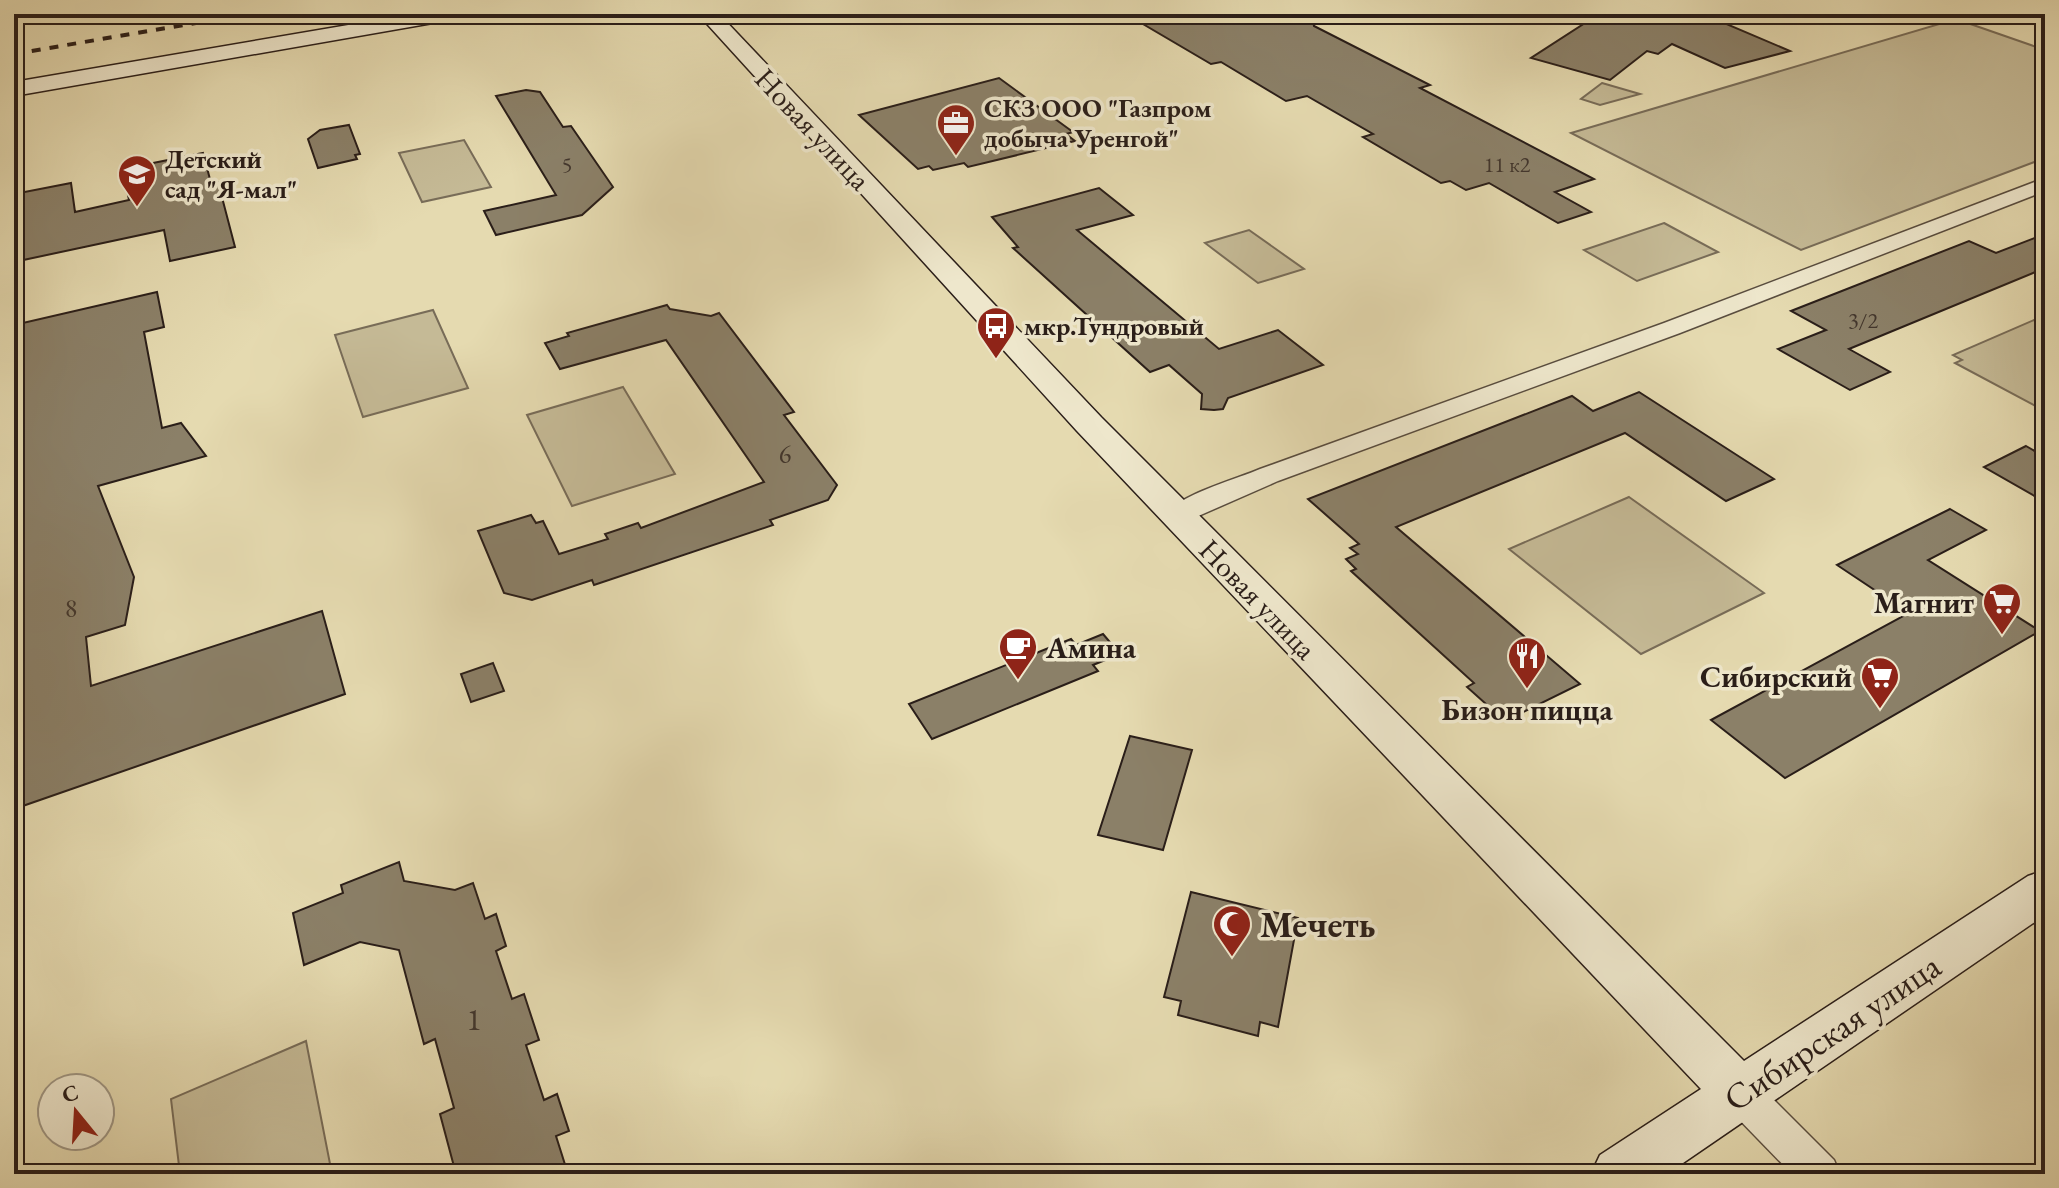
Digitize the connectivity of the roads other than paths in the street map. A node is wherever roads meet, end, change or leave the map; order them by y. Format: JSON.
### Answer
{"nodes":[{"id":1,"x":450,"y":14,"type":"edge"},
{"id":2,"x":708,"y":14,"type":"edge"},
{"id":3,"x":293,"y":43,"type":"junction"},
{"id":4,"x":14,"y":89,"type":"edge"},
{"id":5,"x":14,"y":98,"type":"edge"},
{"id":6,"x":2045,"y":184,"type":"edge"},
{"id":7,"x":1178,"y":515,"type":"junction"},
{"id":8,"x":2045,"y":890,"type":"edge"},
{"id":9,"x":1740,"y":1093,"type":"junction"},
{"id":10,"x":1619,"y":1174,"type":"edge"},
{"id":11,"x":1820,"y":1174,"type":"edge"}],
"edges":[{"from":1,"to":3,"type":"main road"},
{"from":2,"to":7,"type":"main road","name":"Новая улица"},
{"from":3,"to":4,"type":"main road"},
{"from":3,"to":5,"type":"main road"},
{"from":6,"to":7,"type":"street"},
{"from":7,"to":9,"type":"main road","name":"Новая улица"},
{"from":8,"to":9,"type":"main road","name":"Сибирская улица"},
{"from":9,"to":10,"type":"main road","name":"Сибирская улица"},
{"from":9,"to":11,"type":"street","name":"Новая улица"}]}
